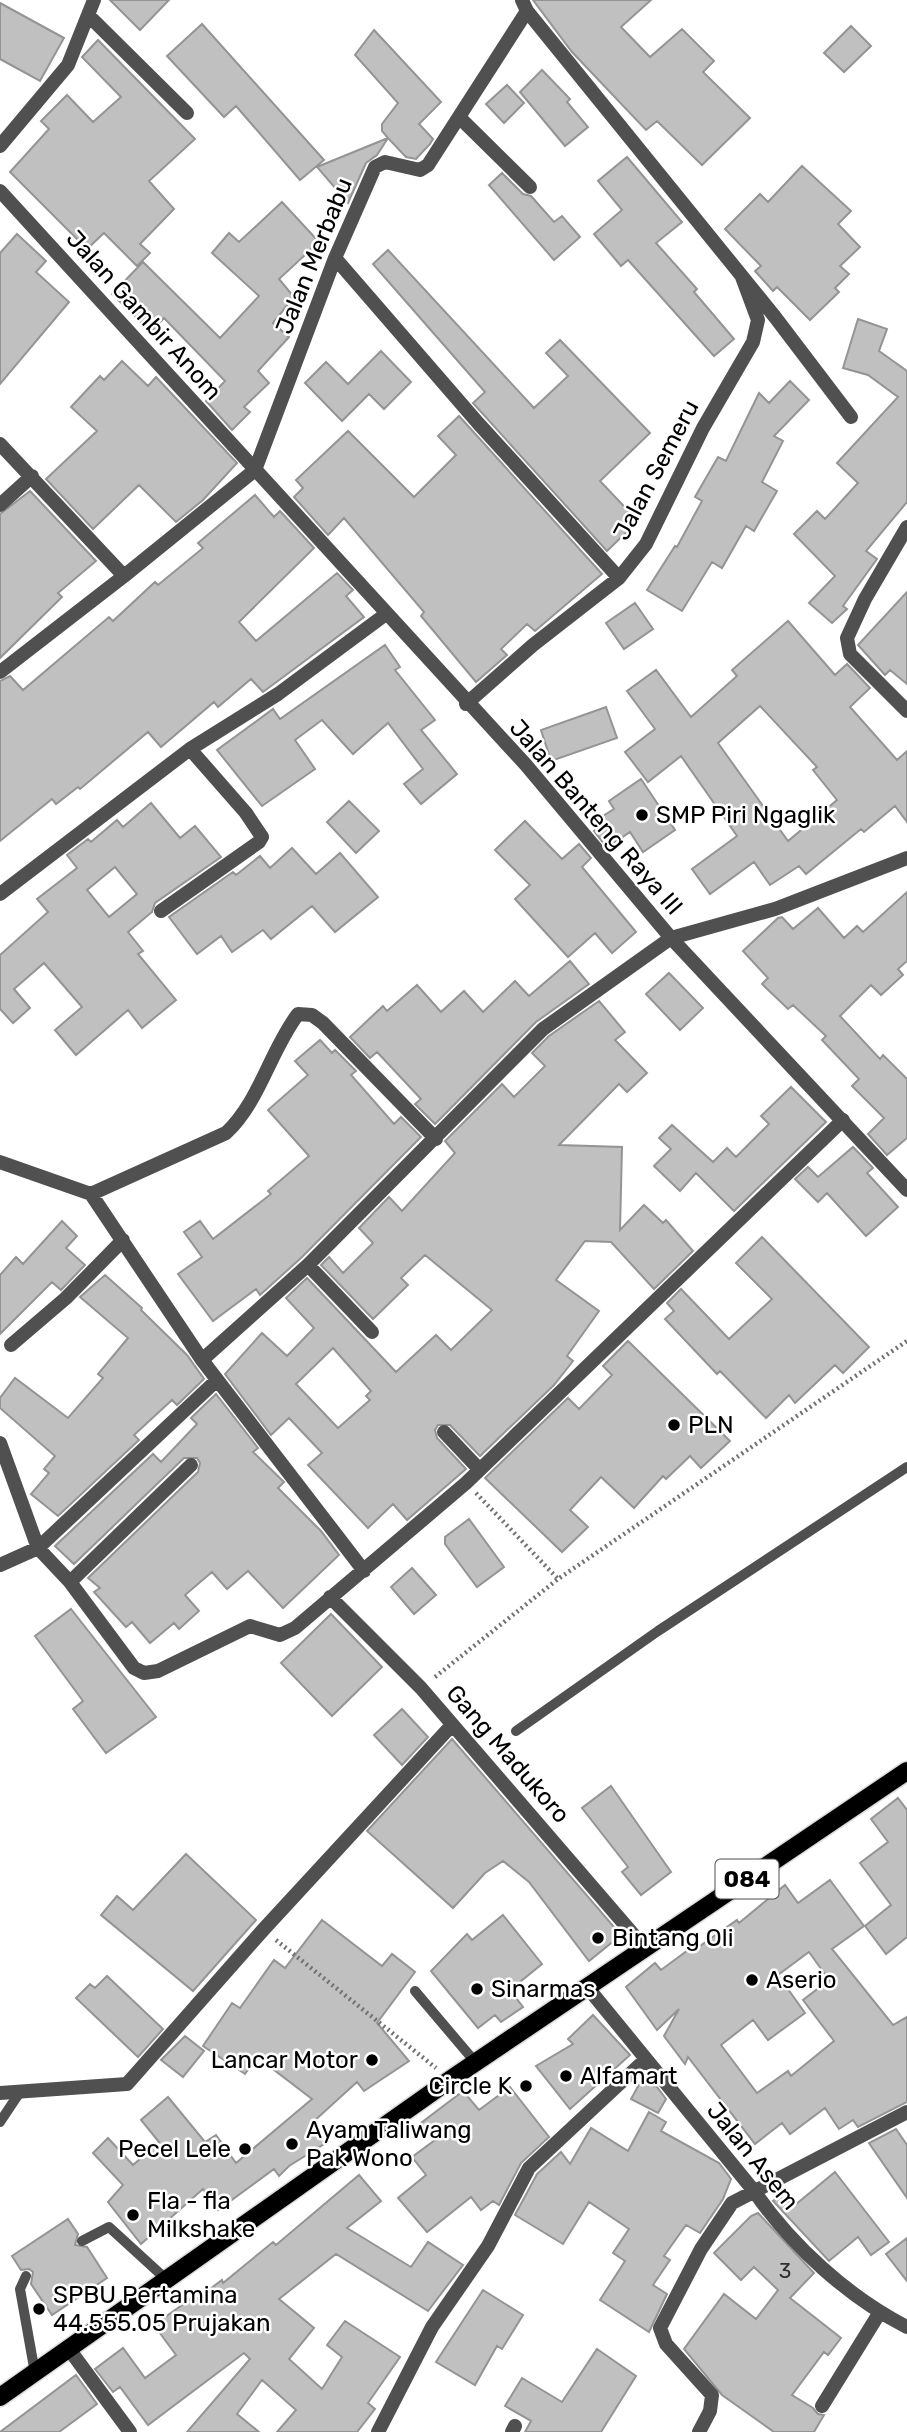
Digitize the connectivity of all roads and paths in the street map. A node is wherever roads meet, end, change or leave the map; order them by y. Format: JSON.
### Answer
{"nodes":[{"id":1,"x":94,"y":0,"type":"edge"},
{"id":2,"x":525,"y":6,"type":"edge"},
{"id":3,"x":88,"y":15,"type":"junction"},
{"id":4,"x":187,"y":113,"type":"dead end"},
{"id":5,"x":459,"y":117,"type":"junction"},
{"id":6,"x":0,"y":146,"type":"edge"},
{"id":7,"x":530,"y":187,"type":"dead end"},
{"id":8,"x":0,"y":191,"type":"edge"},
{"id":9,"x":335,"y":258,"type":"junction"},
{"id":10,"x":742,"y":278,"type":"junction"},
{"id":11,"x":851,"y":417,"type":"dead end"},
{"id":12,"x":0,"y":444,"type":"edge"},
{"id":13,"x":255,"y":470,"type":"junction"},
{"id":14,"x":32,"y":476,"type":"junction"},
{"id":15,"x":0,"y":505,"type":"edge"},
{"id":16,"x":907,"y":527,"type":"edge"},
{"id":17,"x":124,"y":576,"type":"junction"},
{"id":18,"x":619,"y":578,"type":"junction"},
{"id":19,"x":386,"y":614,"type":"junction"},
{"id":20,"x":0,"y":672,"type":"edge"},
{"id":21,"x":466,"y":704,"type":"junction"},
{"id":22,"x":907,"y":710,"type":"edge"},
{"id":23,"x":190,"y":749,"type":"junction"},
{"id":24,"x":907,"y":858,"type":"edge"},
{"id":25,"x":0,"y":894,"type":"edge"},
{"id":26,"x":161,"y":911,"type":"dead end"},
{"id":27,"x":671,"y":938,"type":"junction"},
{"id":28,"x":843,"y":1120,"type":"junction"},
{"id":29,"x":436,"y":1139,"type":"junction"},
{"id":30,"x":0,"y":1162,"type":"edge"},
{"id":31,"x":907,"y":1190,"type":"edge"},
{"id":32,"x":91,"y":1194,"type":"junction"},
{"id":33,"x":123,"y":1240,"type":"junction"},
{"id":34,"x":308,"y":1265,"type":"junction"},
{"id":35,"x":372,"y":1332,"type":"dead end"},
{"id":36,"x":907,"y":1341,"type":"edge"},
{"id":37,"x":11,"y":1345,"type":"dead end"},
{"id":38,"x":202,"y":1360,"type":"junction"},
{"id":39,"x":217,"y":1380,"type":"junction"},
{"id":40,"x":444,"y":1432,"type":"dead end"},
{"id":41,"x":0,"y":1443,"type":"edge"},
{"id":42,"x":191,"y":1465,"type":"dead end"},
{"id":43,"x":907,"y":1467,"type":"edge"},
{"id":44,"x":479,"y":1469,"type":"junction"},
{"id":45,"x":466,"y":1483,"type":"junction"},
{"id":46,"x":38,"y":1548,"type":"junction"},
{"id":47,"x":0,"y":1565,"type":"edge"},
{"id":48,"x":364,"y":1571,"type":"junction"},
{"id":49,"x":558,"y":1579,"type":"junction"},
{"id":50,"x":69,"y":1582,"type":"junction"},
{"id":51,"x":330,"y":1597,"type":"junction"},
{"id":52,"x":421,"y":1688,"type":"junction"},
{"id":53,"x":452,"y":1725,"type":"junction"},
{"id":54,"x":516,"y":1731,"type":"dead end"},
{"id":55,"x":907,"y":1771,"type":"edge"},
{"id":56,"x":263,"y":1930,"type":"junction"},
{"id":57,"x":645,"y":1948,"type":"junction"},
{"id":58,"x":588,"y":1988,"type":"junction"},
{"id":59,"x":415,"y":1991,"type":"dead end"},
{"id":60,"x":646,"y":2059,"type":"junction"},
{"id":61,"x":476,"y":2063,"type":"junction"},
{"id":62,"x":451,"y":2079,"type":"junction"},
{"id":63,"x":20,"y":2092,"type":"junction"},
{"id":64,"x":0,"y":2093,"type":"edge"},
{"id":65,"x":907,"y":2112,"type":"edge"},
{"id":66,"x":0,"y":2122,"type":"edge"},
{"id":67,"x":754,"y":2191,"type":"junction"},
{"id":68,"x":82,"y":2241,"type":"dead end"},
{"id":69,"x":26,"y":2276,"type":"dead end"},
{"id":70,"x":167,"y":2280,"type":"junction"},
{"id":71,"x":880,"y":2312,"type":"junction"},
{"id":72,"x":907,"y":2327,"type":"edge"},
{"id":73,"x":69,"y":2349,"type":"junction"},
{"id":74,"x":35,"y":2373,"type":"junction"},
{"id":75,"x":0,"y":2398,"type":"edge"},
{"id":76,"x":822,"y":2406,"type":"dead end"},
{"id":77,"x":130,"y":2432,"type":"edge"},
{"id":78,"x":378,"y":2432,"type":"edge"},
{"id":79,"x":699,"y":2432,"type":"edge"}],
"edges":[{"from":1,"to":3,"type":"street"},
{"from":2,"to":5,"type":"street","name":"Jalan Merbabu"},
{"from":2,"to":10,"type":"street","name":"Jalan Semeru"},
{"from":3,"to":4,"type":"street"},
{"from":3,"to":6,"type":"street"},
{"from":5,"to":7,"type":"street"},
{"from":5,"to":9,"type":"street","name":"Jalan Merbabu"},
{"from":8,"to":13,"type":"street","name":"Jalan Gambir Anom"},
{"from":9,"to":13,"type":"street","name":"Jalan Merbabu"},
{"from":9,"to":18,"type":"street"},
{"from":10,"to":11,"type":"street","name":"Jalan Semeru"},
{"from":10,"to":18,"type":"street","name":"Jalan Semeru"},
{"from":12,"to":14,"type":"street"},
{"from":13,"to":17,"type":"street"},
{"from":13,"to":19,"type":"street","name":"Jalan Banteng Raya III"},
{"from":14,"to":15,"type":"street"},
{"from":14,"to":17,"type":"street"},
{"from":16,"to":22,"type":"street"},
{"from":17,"to":20,"type":"street"},
{"from":18,"to":21,"type":"street","name":"Jalan Semeru"},
{"from":19,"to":21,"type":"street","name":"Jalan Banteng Raya III"},
{"from":19,"to":23,"type":"street"},
{"from":21,"to":27,"type":"street","name":"Jalan Banteng Raya III"},
{"from":23,"to":25,"type":"street"},
{"from":23,"to":26,"type":"street"},
{"from":24,"to":27,"type":"street"},
{"from":27,"to":28,"type":"street","name":"Jalan Banteng Raya III"},
{"from":27,"to":29,"type":"street"},
{"from":28,"to":31,"type":"street","name":"Jalan Banteng Raya III"},
{"from":28,"to":44,"type":"street"},
{"from":29,"to":32,"type":"street"},
{"from":29,"to":34,"type":"street"},
{"from":30,"to":32,"type":"street"},
{"from":32,"to":33,"type":"street"},
{"from":33,"to":37,"type":"street"},
{"from":33,"to":38,"type":"street"},
{"from":34,"to":35,"type":"street"},
{"from":34,"to":38,"type":"street"},
{"from":36,"to":49,"type":"path"},
{"from":38,"to":39,"type":"street"},
{"from":39,"to":46,"type":"street"},
{"from":39,"to":48,"type":"street"},
{"from":40,"to":44,"type":"street"},
{"from":41,"to":46,"type":"street"},
{"from":42,"to":50,"type":"street"},
{"from":43,"to":54,"type":"lane"},
{"from":44,"to":45,"type":"street"},
{"from":45,"to":48,"type":"street"},
{"from":45,"to":49,"type":"path"},
{"from":46,"to":47,"type":"street"},
{"from":46,"to":50,"type":"street"},
{"from":48,"to":51,"type":"street"},
{"from":49,"to":52,"type":"path"},
{"from":50,"to":51,"type":"street"},
{"from":51,"to":52,"type":"street","name":"Gang Madukoro"},
{"from":52,"to":53,"type":"street","name":"Gang Madukoro"},
{"from":53,"to":56,"type":"street"},
{"from":53,"to":57,"type":"street","name":"Gang Madukoro"},
{"from":55,"to":57,"type":"main road","number":"084"},
{"from":56,"to":62,"type":"path"},
{"from":56,"to":63,"type":"street"},
{"from":57,"to":58,"type":"main road","number":"084"},
{"from":58,"to":60,"type":"street","name":"Jalan Asem"},
{"from":58,"to":61,"type":"main road","number":"084"},
{"from":59,"to":61,"type":"lane"},
{"from":60,"to":67,"type":"street","name":"Jalan Asem"},
{"from":60,"to":78,"type":"street"},
{"from":61,"to":62,"type":"main road","number":"084"},
{"from":62,"to":70,"type":"main road","number":"084"},
{"from":63,"to":64,"type":"street"},
{"from":63,"to":66,"type":"lane"},
{"from":65,"to":67,"type":"street"},
{"from":67,"to":71,"type":"street","name":"Jalan Asem"},
{"from":67,"to":79,"type":"street"},
{"from":68,"to":70,"type":"lane"},
{"from":69,"to":74,"type":"lane"},
{"from":70,"to":73,"type":"main road","number":"084"},
{"from":71,"to":72,"type":"street","name":"Jalan Asem"},
{"from":71,"to":76,"type":"street"},
{"from":73,"to":74,"type":"main road","number":"084"},
{"from":73,"to":77,"type":"street"},
{"from":74,"to":75,"type":"main road","number":"084"}]}
